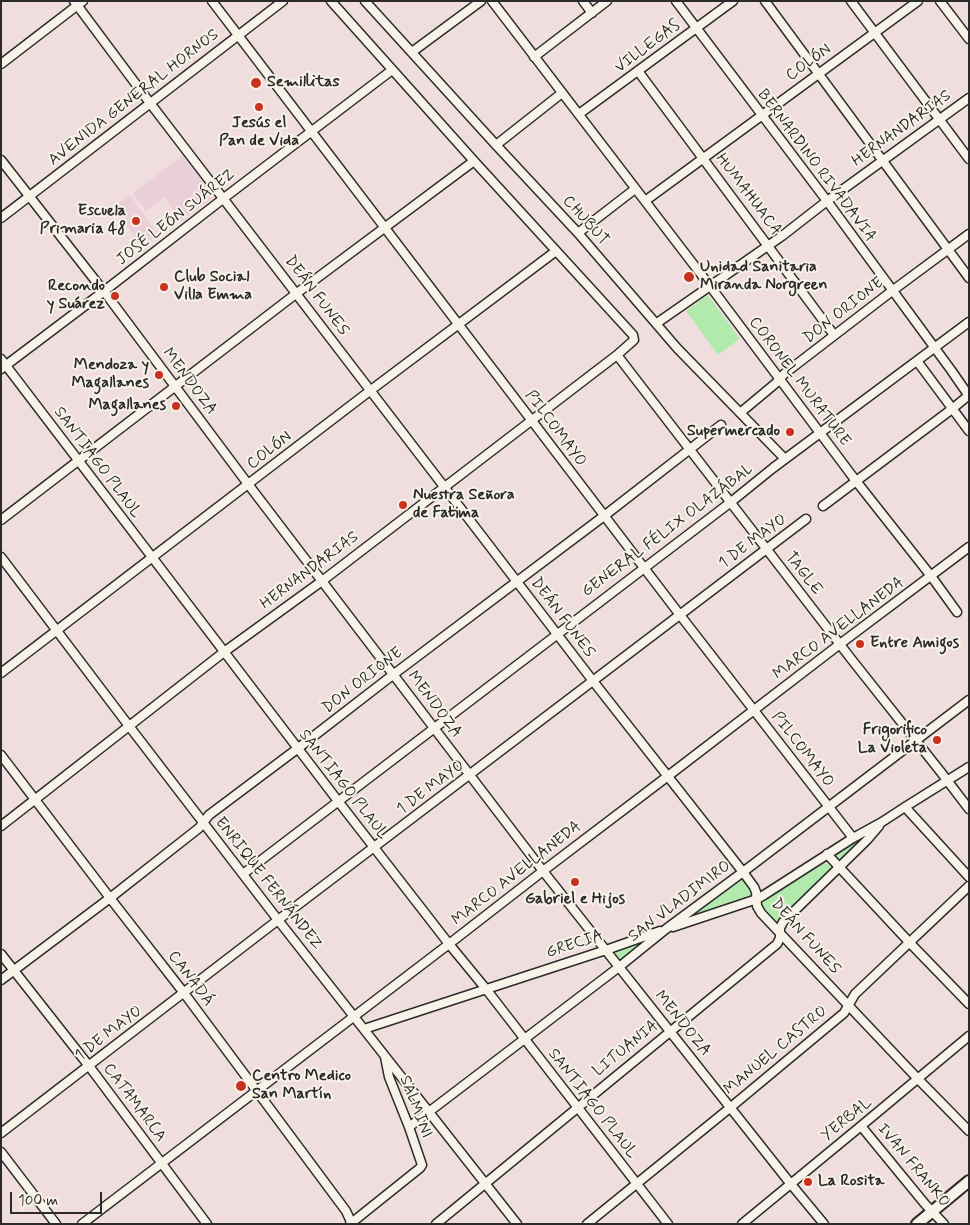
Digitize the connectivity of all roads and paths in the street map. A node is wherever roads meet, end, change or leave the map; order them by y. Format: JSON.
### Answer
{"nodes":[{"id":1,"x":212,"y":1,"type":"edge"},
{"id":2,"x":283,"y":1,"type":"edge"},
{"id":3,"x":331,"y":1,"type":"edge"},
{"id":4,"x":365,"y":1,"type":"edge"},
{"id":5,"x":481,"y":1,"type":"edge"},
{"id":6,"x":492,"y":1,"type":"edge"},
{"id":7,"x":583,"y":1,"type":"edge"},
{"id":8,"x":607,"y":1,"type":"edge"},
{"id":9,"x":676,"y":1,"type":"edge"},
{"id":10,"x":732,"y":1,"type":"edge"},
{"id":11,"x":765,"y":1,"type":"edge"},
{"id":12,"x":851,"y":1,"type":"edge"},
{"id":13,"x":918,"y":1,"type":"edge"},
{"id":14,"x":940,"y":1,"type":"edge"},
{"id":15,"x":78,"y":3,"type":"edge"},
{"id":16,"x":592,"y":13,"type":"junction"},
{"id":17,"x":696,"y":28,"type":"junction"},
{"id":18,"x":874,"y":32,"type":"junction"},
{"id":19,"x":238,"y":35,"type":"junction"},
{"id":20,"x":969,"y":39,"type":"edge"},
{"id":21,"x":412,"y":52,"type":"junction"},
{"id":22,"x":534,"y":57,"type":"junction"},
{"id":23,"x":1,"y":64,"type":"edge"},
{"id":24,"x":392,"y":70,"type":"junction"},
{"id":25,"x":638,"y":71,"type":"junction"},
{"id":26,"x":818,"y":74,"type":"junction"},
{"id":27,"x":562,"y":93,"type":"junction"},
{"id":28,"x":969,"y":98,"type":"edge"},
{"id":29,"x":150,"y":103,"type":"junction"},
{"id":30,"x":579,"y":114,"type":"junction"},
{"id":31,"x":762,"y":116,"type":"junction"},
{"id":32,"x":940,"y":119,"type":"junction"},
{"id":33,"x":312,"y":132,"type":"junction"},
{"id":34,"x":496,"y":145,"type":"junction"},
{"id":35,"x":704,"y":158,"type":"junction"},
{"id":36,"x":969,"y":159,"type":"edge"},
{"id":37,"x":1,"y":160,"type":"edge"},
{"id":38,"x":474,"y":161,"type":"junction"},
{"id":39,"x":883,"y":161,"type":"junction"},
{"id":40,"x":635,"y":189,"type":"junction"},
{"id":41,"x":29,"y":196,"type":"junction"},
{"id":42,"x":224,"y":198,"type":"junction"},
{"id":43,"x":645,"y":201,"type":"junction"},
{"id":44,"x":827,"y":201,"type":"junction"},
{"id":45,"x":1,"y":218,"type":"edge"},
{"id":46,"x":384,"y":228,"type":"junction"},
{"id":47,"x":578,"y":233,"type":"junction"},
{"id":48,"x":969,"y":234,"type":"edge"},
{"id":49,"x":768,"y":246,"type":"junction"},
{"id":50,"x":948,"y":250,"type":"junction"},
{"id":51,"x":556,"y":251,"type":"junction"},
{"id":52,"x":969,"y":278,"type":"edge"},
{"id":53,"x":710,"y":286,"type":"junction"},
{"id":54,"x":892,"y":291,"type":"junction"},
{"id":55,"x":103,"y":292,"type":"junction"},
{"id":56,"x":297,"y":293,"type":"junction"},
{"id":57,"x":969,"y":322,"type":"edge"},
{"id":58,"x":657,"y":323,"type":"junction"},
{"id":59,"x":458,"y":324,"type":"junction"},
{"id":60,"x":834,"y":336,"type":"junction"},
{"id":61,"x":934,"y":347,"type":"junction"},
{"id":62,"x":617,"y":354,"type":"junction"},
{"id":63,"x":917,"y":361,"type":"junction"},
{"id":64,"x":3,"y":364,"type":"edge"},
{"id":65,"x":780,"y":380,"type":"junction"},
{"id":66,"x":175,"y":387,"type":"junction"},
{"id":67,"x":370,"y":390,"type":"junction"},
{"id":68,"x":969,"y":395,"type":"edge"},
{"id":69,"x":952,"y":409,"type":"junction"},
{"id":70,"x":740,"y":413,"type":"junction"},
{"id":71,"x":531,"y":420,"type":"junction"},
{"id":72,"x":721,"y":425,"type":"dead end"},
{"id":73,"x":969,"y":431,"type":"edge"},
{"id":74,"x":820,"y":433,"type":"junction"},
{"id":75,"x":690,"y":449,"type":"junction"},
{"id":76,"x":785,"y":459,"type":"junction"},
{"id":77,"x":78,"y":461,"type":"junction"},
{"id":78,"x":856,"y":482,"type":"junction"},
{"id":79,"x":248,"y":484,"type":"junction"},
{"id":80,"x":444,"y":486,"type":"junction"},
{"id":81,"x":731,"y":502,"type":"junction"},
{"id":82,"x":824,"y":506,"type":"dead end"},
{"id":83,"x":604,"y":516,"type":"junction"},
{"id":84,"x":1,"y":520,"type":"edge"},
{"id":85,"x":806,"y":520,"type":"dead end"},
{"id":86,"x":969,"y":547,"type":"edge"},
{"id":87,"x":767,"y":549,"type":"junction"},
{"id":88,"x":1,"y":557,"type":"edge"},
{"id":89,"x":152,"y":558,"type":"junction"},
{"id":90,"x":644,"y":568,"type":"junction"},
{"id":91,"x":931,"y":576,"type":"junction"},
{"id":92,"x":322,"y":581,"type":"junction"},
{"id":93,"x":517,"y":581,"type":"junction"},
{"id":94,"x":957,"y":612,"type":"dead end"},
{"id":95,"x":680,"y":615,"type":"junction"},
{"id":96,"x":56,"y":630,"type":"junction"},
{"id":97,"x":557,"y":634,"type":"junction"},
{"id":98,"x":840,"y":644,"type":"junction"},
{"id":99,"x":224,"y":652,"type":"junction"},
{"id":100,"x":1,"y":673,"type":"edge"},
{"id":101,"x":394,"y":674,"type":"junction"},
{"id":102,"x":593,"y":681,"type":"junction"},
{"id":103,"x":969,"y":700,"type":"edge"},
{"id":104,"x":754,"y":711,"type":"junction"},
{"id":105,"x":129,"y":726,"type":"junction"},
{"id":106,"x":434,"y":728,"type":"junction"},
{"id":107,"x":915,"y":740,"type":"junction"},
{"id":108,"x":297,"y":748,"type":"junction"},
{"id":109,"x":1,"y":755,"type":"edge"},
{"id":110,"x":969,"y":767,"type":"edge"},
{"id":111,"x":470,"y":775,"type":"junction"},
{"id":112,"x":668,"y":776,"type":"junction"},
{"id":113,"x":948,"y":780,"type":"junction"},
{"id":114,"x":36,"y":800,"type":"junction"},
{"id":115,"x":338,"y":801,"type":"junction"},
{"id":116,"x":829,"y":807,"type":"junction"},
{"id":117,"x":905,"y":807,"type":"junction"},
{"id":118,"x":969,"y":809,"type":"edge"},
{"id":119,"x":882,"y":822,"type":"junction"},
{"id":120,"x":203,"y":823,"type":"junction"},
{"id":121,"x":1,"y":826,"type":"edge"},
{"id":122,"x":853,"y":838,"type":"junction"},
{"id":123,"x":374,"y":848,"type":"junction"},
{"id":124,"x":827,"y":854,"type":"junction"},
{"id":125,"x":839,"y":867,"type":"junction"},
{"id":126,"x":543,"y":870,"type":"junction"},
{"id":127,"x":743,"y":872,"type":"junction"},
{"id":128,"x":243,"y":874,"type":"junction"},
{"id":129,"x":969,"y":877,"type":"edge"},
{"id":130,"x":969,"y":886,"type":"edge"},
{"id":131,"x":110,"y":898,"type":"junction"},
{"id":132,"x":757,"y":899,"type":"junction"},
{"id":133,"x":278,"y":920,"type":"junction"},
{"id":134,"x":666,"y":929,"type":"junction"},
{"id":135,"x":780,"y":932,"type":"junction"},
{"id":136,"x":909,"y":942,"type":"junction"},
{"id":137,"x":449,"y":944,"type":"junction"},
{"id":138,"x":606,"y":950,"type":"junction"},
{"id":139,"x":1,"y":954,"type":"edge"},
{"id":140,"x":619,"y":967,"type":"junction"},
{"id":141,"x":14,"y":971,"type":"junction"},
{"id":142,"x":1,"y":980,"type":"edge"},
{"id":143,"x":486,"y":990,"type":"junction"},
{"id":144,"x":184,"y":993,"type":"junction"},
{"id":145,"x":969,"y":1004,"type":"edge"},
{"id":146,"x":848,"y":1005,"type":"junction"},
{"id":147,"x":354,"y":1017,"type":"junction"},
{"id":148,"x":364,"y":1029,"type":"junction"},
{"id":149,"x":671,"y":1030,"type":"junction"},
{"id":150,"x":969,"y":1036,"type":"edge"},
{"id":151,"x":524,"y":1039,"type":"junction"},
{"id":152,"x":384,"y":1055,"type":"junction"},
{"id":153,"x":89,"y":1066,"type":"junction"},
{"id":154,"x":918,"y":1079,"type":"junction"},
{"id":155,"x":256,"y":1091,"type":"junction"},
{"id":156,"x":577,"y":1107,"type":"junction"},
{"id":157,"x":731,"y":1107,"type":"junction"},
{"id":158,"x":429,"y":1112,"type":"junction"},
{"id":159,"x":861,"y":1126,"type":"junction"},
{"id":160,"x":409,"y":1127,"type":"junction"},
{"id":161,"x":969,"y":1131,"type":"edge"},
{"id":162,"x":1,"y":1133,"type":"edge"},
{"id":163,"x":1,"y":1152,"type":"edge"},
{"id":164,"x":162,"y":1162,"type":"junction"},
{"id":165,"x":969,"y":1181,"type":"edge"},
{"id":166,"x":637,"y":1183,"type":"junction"},
{"id":167,"x":790,"y":1183,"type":"junction"},
{"id":168,"x":486,"y":1184,"type":"junction"},
{"id":169,"x":932,"y":1211,"type":"junction"},
{"id":170,"x":351,"y":1223,"type":"edge"},
{"id":171,"x":744,"y":1223,"type":"edge"},
{"id":172,"x":56,"y":1224,"type":"edge"},
{"id":173,"x":82,"y":1224,"type":"edge"},
{"id":174,"x":207,"y":1224,"type":"edge"},
{"id":175,"x":436,"y":1224,"type":"edge"},
{"id":176,"x":517,"y":1224,"type":"edge"},
{"id":177,"x":587,"y":1224,"type":"edge"},
{"id":178,"x":668,"y":1224,"type":"edge"},
{"id":179,"x":824,"y":1224,"type":"edge"},
{"id":180,"x":917,"y":1224,"type":"edge"},
{"id":181,"x":944,"y":1224,"type":"edge"}],
"edges":[{"from":1,"to":19,"type":"street","name":"PILCOMAYO"},
{"from":2,"to":19,"type":"street","name":"AVENIDA GENERAL HORNOS"},
{"from":3,"to":24,"type":"street"},
{"from":4,"to":21,"type":"street","name":"CHUBUT"},
{"from":5,"to":21,"type":"street"},
{"from":6,"to":22,"type":"street","name":"CORONEL MURATURE"},
{"from":7,"to":16,"type":"street"},
{"from":8,"to":16,"type":"street"},
{"from":9,"to":17,"type":"street","name":"BERNARDINO RIVADAVIA"},
{"from":10,"to":17,"type":"street","name":"VILLEGAS"},
{"from":11,"to":26,"type":"street"},
{"from":12,"to":18,"type":"street"},
{"from":13,"to":18,"type":"street","name":"COLÓN"},
{"from":14,"to":20,"type":"street"},
{"from":15,"to":23,"type":"street"},
{"from":15,"to":29,"type":"street","name":"DEÁN FUNES"},
{"from":16,"to":22,"type":"street"},
{"from":17,"to":25,"type":"street","name":"VILLEGAS"},
{"from":17,"to":31,"type":"street","name":"BERNARDINO RIVADAVIA"},
{"from":18,"to":26,"type":"street","name":"COLÓN"},
{"from":18,"to":32,"type":"street"},
{"from":19,"to":29,"type":"street","name":"AVENIDA GENERAL HORNOS"},
{"from":19,"to":33,"type":"street","name":"PILCOMAYO"},
{"from":21,"to":34,"type":"street","name":"CHUBUT"},
{"from":22,"to":27,"type":"street","name":"CORONEL MURATURE"},
{"from":24,"to":33,"type":"street","name":"JOSÉ LEÓN SUÁREZ"},
{"from":24,"to":38,"type":"street"},
{"from":25,"to":30,"type":"street","name":"VILLEGAS"},
{"from":25,"to":35,"type":"street","name":"HUMAHUACA"},
{"from":26,"to":31,"type":"street","name":"COLÓN"},
{"from":26,"to":39,"type":"street"},
{"from":27,"to":30,"type":"street","name":"CORONEL MURATURE"},
{"from":27,"to":34,"type":"street"},
{"from":28,"to":32,"type":"street","name":"HERNANDARIAS"},
{"from":29,"to":41,"type":"street","name":"AVENIDA GENERAL HORNOS"},
{"from":29,"to":42,"type":"street","name":"DEÁN FUNES"},
{"from":30,"to":40,"type":"street","name":"CORONEL MURATURE"},
{"from":31,"to":35,"type":"street","name":"COLÓN"},
{"from":31,"to":44,"type":"street","name":"BERNARDINO RIVADAVIA"},
{"from":32,"to":36,"type":"street"},
{"from":32,"to":39,"type":"street","name":"HERNANDARIAS"},
{"from":33,"to":42,"type":"street","name":"JOSÉ LEÓN SUÁREZ"},
{"from":33,"to":46,"type":"street","name":"PILCOMAYO"},
{"from":34,"to":47,"type":"street","name":"CHUBUT"},
{"from":35,"to":43,"type":"street","name":"COLÓN"},
{"from":35,"to":49,"type":"street","name":"HUMAHUACA"},
{"from":37,"to":41,"type":"street","name":"MENDOZA"},
{"from":38,"to":46,"type":"street"},
{"from":38,"to":51,"type":"street"},
{"from":39,"to":44,"type":"street","name":"HERNANDARIAS"},
{"from":39,"to":50,"type":"street"},
{"from":40,"to":43,"type":"street","name":"CORONEL MURATURE"},
{"from":40,"to":47,"type":"street"},
{"from":41,"to":45,"type":"street","name":"AVENIDA GENERAL HORNOS"},
{"from":41,"to":55,"type":"street","name":"MENDOZA"},
{"from":42,"to":55,"type":"street","name":"JOSÉ LEÓN SUÁREZ"},
{"from":42,"to":56,"type":"street","name":"DEÁN FUNES"},
{"from":43,"to":53,"type":"street","name":"CORONEL MURATURE"},
{"from":44,"to":49,"type":"street","name":"HERNANDARIAS"},
{"from":44,"to":54,"type":"street","name":"BERNARDINO RIVADAVIA"},
{"from":46,"to":56,"type":"street"},
{"from":46,"to":59,"type":"street","name":"PILCOMAYO"},
{"from":47,"to":58,"type":"street","name":"CHUBUT"},
{"from":48,"to":50,"type":"street","name":"DON ORIONE"},
{"from":49,"to":53,"type":"street","name":"HERNANDARIAS"},
{"from":49,"to":60,"type":"street","name":"HUMAHUACA"},
{"from":50,"to":52,"type":"street"},
{"from":50,"to":54,"type":"street","name":"DON ORIONE"},
{"from":51,"to":59,"type":"street","name":"COLÓN"},
{"from":51,"to":62,"type":"street","name":"HERNANDARIAS"},
{"from":53,"to":58,"type":"street","name":"HERNANDARIAS"},
{"from":53,"to":65,"type":"street","name":"CORONEL MURATURE"},
{"from":54,"to":60,"type":"street","name":"DON ORIONE"},
{"from":54,"to":61,"type":"street","name":"BERNARDINO RIVADAVIA"},
{"from":55,"to":64,"type":"street","name":"JOSÉ LEÓN SUÁREZ"},
{"from":55,"to":66,"type":"street","name":"MENDOZA"},
{"from":56,"to":66,"type":"street"},
{"from":56,"to":67,"type":"street","name":"DEÁN FUNES"},
{"from":57,"to":61,"type":"street","name":"GENERAL FÉLIX OLAZÁBAL"},
{"from":58,"to":70,"type":"street","name":"CHUBUT"},
{"from":59,"to":67,"type":"street","name":"COLÓN"},
{"from":59,"to":71,"type":"street","name":"PILCOMAYO"},
{"from":60,"to":65,"type":"street","name":"DON ORIONE"},
{"from":61,"to":63,"type":"street","name":"GENERAL FÉLIX OLAZÁBAL"},
{"from":61,"to":68,"type":"street"},
{"from":62,"to":71,"type":"street","name":"HERNANDARIAS"},
{"from":62,"to":75,"type":"street","name":"TAGLE"},
{"from":63,"to":69,"type":"street"},
{"from":63,"to":74,"type":"street","name":"GENERAL FÉLIX OLAZÁBAL"},
{"from":64,"to":77,"type":"street","name":"SANTIAGO PLAUL"},
{"from":65,"to":70,"type":"street","name":"DON ORIONE"},
{"from":65,"to":74,"type":"street","name":"CORONEL MURATURE"},
{"from":66,"to":77,"type":"street"},
{"from":66,"to":79,"type":"street","name":"MENDOZA"},
{"from":67,"to":79,"type":"street","name":"COLÓN"},
{"from":67,"to":80,"type":"street","name":"DEÁN FUNES"},
{"from":68,"to":69,"type":"street"},
{"from":69,"to":73,"type":"street"},
{"from":69,"to":78,"type":"street"},
{"from":70,"to":76,"type":"street","name":"CHUBUT"},
{"from":71,"to":80,"type":"street","name":"HERNANDARIAS"},
{"from":71,"to":83,"type":"street","name":"PILCOMAYO"},
{"from":72,"to":75,"type":"street","name":"DON ORIONE"},
{"from":74,"to":76,"type":"street","name":"GENERAL FÉLIX OLAZÁBAL"},
{"from":74,"to":78,"type":"street","name":"CORONEL MURATURE"},
{"from":75,"to":81,"type":"street","name":"TAGLE"},
{"from":75,"to":83,"type":"street","name":"DON ORIONE"},
{"from":76,"to":81,"type":"street","name":"GENERAL FÉLIX OLAZÁBAL"},
{"from":77,"to":84,"type":"street"},
{"from":77,"to":89,"type":"street","name":"SANTIAGO PLAUL"},
{"from":78,"to":82,"type":"street"},
{"from":78,"to":91,"type":"street","name":"CORONEL MURATURE"},
{"from":79,"to":89,"type":"street","name":"COLÓN"},
{"from":79,"to":92,"type":"street","name":"MENDOZA"},
{"from":80,"to":92,"type":"street","name":"HERNANDARIAS"},
{"from":80,"to":93,"type":"street","name":"DEÁN FUNES"},
{"from":81,"to":87,"type":"street","name":"TAGLE"},
{"from":81,"to":90,"type":"street","name":"GENERAL FÉLIX OLAZÁBAL"},
{"from":83,"to":90,"type":"street","name":"PILCOMAYO"},
{"from":83,"to":93,"type":"street","name":"DON ORIONE"},
{"from":85,"to":87,"type":"street","name":"1 DE MAYO"},
{"from":86,"to":91,"type":"street","name":"MARCO AVELLANEDA"},
{"from":87,"to":95,"type":"street","name":"1 DE MAYO"},
{"from":87,"to":98,"type":"street","name":"TAGLE"},
{"from":88,"to":96,"type":"street","name":"ENRIQUE FERNÁNDEZ"},
{"from":89,"to":96,"type":"street","name":"COLÓN"},
{"from":89,"to":99,"type":"street","name":"SANTIAGO PLAUL"},
{"from":90,"to":95,"type":"street","name":"PILCOMAYO"},
{"from":90,"to":97,"type":"street","name":"GENERAL FÉLIX OLAZÁBAL"},
{"from":91,"to":94,"type":"street","name":"CORONEL MURATURE"},
{"from":91,"to":98,"type":"street","name":"MARCO AVELLANEDA"},
{"from":92,"to":99,"type":"street","name":"HERNANDARIAS"},
{"from":92,"to":101,"type":"street","name":"MENDOZA"},
{"from":93,"to":97,"type":"street","name":"DEÁN FUNES"},
{"from":93,"to":101,"type":"street","name":"DON ORIONE"},
{"from":95,"to":102,"type":"street","name":"1 DE MAYO"},
{"from":95,"to":104,"type":"street","name":"PILCOMAYO"},
{"from":96,"to":100,"type":"street","name":"COLÓN"},
{"from":96,"to":105,"type":"street","name":"ENRIQUE FERNÁNDEZ"},
{"from":97,"to":102,"type":"street","name":"DEÁN FUNES"},
{"from":97,"to":106,"type":"street","name":"GENERAL FÉLIX OLAZÁBAL"},
{"from":98,"to":104,"type":"street","name":"MARCO AVELLANEDA"},
{"from":98,"to":107,"type":"street","name":"TAGLE"},
{"from":99,"to":105,"type":"street","name":"HERNANDARIAS"},
{"from":99,"to":108,"type":"street","name":"SANTIAGO PLAUL"},
{"from":101,"to":106,"type":"street","name":"MENDOZA"},
{"from":101,"to":108,"type":"street","name":"DON ORIONE"},
{"from":102,"to":111,"type":"street","name":"1 DE MAYO"},
{"from":102,"to":112,"type":"street","name":"DEÁN FUNES"},
{"from":103,"to":107,"type":"street","name":"SAN VLADIMIRO"},
{"from":104,"to":112,"type":"street","name":"MARCO AVELLANEDA"},
{"from":104,"to":116,"type":"street","name":"PILCOMAYO"},
{"from":105,"to":114,"type":"street","name":"HERNANDARIAS"},
{"from":105,"to":120,"type":"street","name":"ENRIQUE FERNÁNDEZ"},
{"from":106,"to":111,"type":"street","name":"MENDOZA"},
{"from":106,"to":115,"type":"street","name":"GENERAL FÉLIX OLAZÁBAL"},
{"from":107,"to":113,"type":"street","name":"TAGLE"},
{"from":107,"to":116,"type":"street","name":"SAN VLADIMIRO"},
{"from":108,"to":115,"type":"street","name":"SANTIAGO PLAUL"},
{"from":108,"to":120,"type":"street","name":"DON ORIONE"},
{"from":109,"to":114,"type":"street","name":"CANADÁ"},
{"from":110,"to":113,"type":"street","name":"GRECIA"},
{"from":111,"to":123,"type":"street","name":"1 DE MAYO"},
{"from":111,"to":126,"type":"street","name":"MENDOZA"},
{"from":112,"to":126,"type":"street","name":"MARCO AVELLANEDA"},
{"from":112,"to":127,"type":"street","name":"DEÁN FUNES"},
{"from":113,"to":117,"type":"street","name":"GRECIA"},
{"from":113,"to":118,"type":"street","name":"TAGLE"},
{"from":114,"to":121,"type":"street","name":"HERNANDARIAS"},
{"from":114,"to":131,"type":"street","name":"CANADÁ"},
{"from":115,"to":123,"type":"street","name":"SANTIAGO PLAUL"},
{"from":115,"to":128,"type":"street","name":"GENERAL FÉLIX OLAZÁBAL"},
{"from":116,"to":122,"type":"street","name":"PILCOMAYO"},
{"from":116,"to":127,"type":"street","name":"SAN VLADIMIRO"},
{"from":117,"to":119,"type":"street","name":"GRECIA"},
{"from":117,"to":129,"type":"street"},
{"from":119,"to":122,"type":"street","name":"GRECIA"},
{"from":119,"to":125,"type":"street","name":"LITUANIA"},
{"from":120,"to":128,"type":"street","name":"ENRIQUE FERNÁNDEZ"},
{"from":120,"to":131,"type":"street","name":"DON ORIONE"},
{"from":122,"to":124,"type":"street","name":"GRECIA"},
{"from":123,"to":133,"type":"street","name":"1 DE MAYO"},
{"from":123,"to":137,"type":"street","name":"SANTIAGO PLAUL"},
{"from":124,"to":125,"type":"street"},
{"from":124,"to":132,"type":"street","name":"GRECIA"},
{"from":125,"to":135,"type":"street","name":"LITUANIA"},
{"from":125,"to":136,"type":"street"},
{"from":126,"to":137,"type":"street","name":"MARCO AVELLANEDA"},
{"from":126,"to":138,"type":"street","name":"MENDOZA"},
{"from":127,"to":132,"type":"street","name":"DEÁN FUNES"},
{"from":127,"to":134,"type":"street","name":"SAN VLADIMIRO"},
{"from":128,"to":133,"type":"street","name":"ENRIQUE FERNÁNDEZ"},
{"from":130,"to":136,"type":"street","name":"MANUEL CASTRO"},
{"from":131,"to":141,"type":"street","name":"DON ORIONE"},
{"from":131,"to":144,"type":"street","name":"CANADÁ"},
{"from":132,"to":134,"type":"street","name":"GRECIA"},
{"from":132,"to":135,"type":"street","name":"DEÁN FUNES"},
{"from":133,"to":144,"type":"street","name":"1 DE MAYO"},
{"from":133,"to":147,"type":"street","name":"ENRIQUE FERNÁNDEZ"},
{"from":134,"to":138,"type":"street","name":"GRECIA"},
{"from":134,"to":140,"type":"street","name":"SAN VLADIMIRO"},
{"from":135,"to":146,"type":"street","name":"DEÁN FUNES"},
{"from":135,"to":149,"type":"street","name":"LITUANIA"},
{"from":136,"to":145,"type":"street"},
{"from":136,"to":146,"type":"street","name":"MANUEL CASTRO"},
{"from":137,"to":143,"type":"street","name":"SANTIAGO PLAUL"},
{"from":137,"to":147,"type":"street","name":"MARCO AVELLANEDA"},
{"from":138,"to":140,"type":"street","name":"MENDOZA"},
{"from":138,"to":143,"type":"street","name":"GRECIA"},
{"from":139,"to":141,"type":"street","name":"CATAMARCA"},
{"from":140,"to":149,"type":"street","name":"MENDOZA"},
{"from":140,"to":151,"type":"street","name":"SAN VLADIMIRO"},
{"from":141,"to":142,"type":"street","name":"DON ORIONE"},
{"from":141,"to":153,"type":"street","name":"CATAMARCA"},
{"from":143,"to":148,"type":"street","name":"GRECIA"},
{"from":143,"to":151,"type":"street","name":"SANTIAGO PLAUL"},
{"from":144,"to":153,"type":"street","name":"1 DE MAYO"},
{"from":144,"to":155,"type":"street","name":"CANADÁ"},
{"from":146,"to":154,"type":"street","name":"DEÁN FUNES"},
{"from":146,"to":157,"type":"street","name":"MANUEL CASTRO"},
{"from":147,"to":148,"type":"street","name":"ENRIQUE FERNÁNDEZ"},
{"from":147,"to":155,"type":"street","name":"MARCO AVELLANEDA"},
{"from":148,"to":152,"type":"street","name":"ENRIQUE FERNÁNDEZ"},
{"from":149,"to":156,"type":"street","name":"LITUANIA"},
{"from":149,"to":157,"type":"street","name":"MENDOZA"},
{"from":150,"to":154,"type":"street","name":"YERBAL"},
{"from":151,"to":156,"type":"street","name":"SANTIAGO PLAUL"},
{"from":151,"to":158,"type":"street","name":"SAN VLADIMIRO"},
{"from":152,"to":158,"type":"street","name":"ENRIQUE FERNÁNDEZ"},
{"from":152,"to":160,"type":"street","name":"SALMINI"},
{"from":153,"to":162,"type":"street","name":"1 DE MAYO"},
{"from":153,"to":164,"type":"street","name":"CATAMARCA"},
{"from":154,"to":159,"type":"street","name":"YERBAL"},
{"from":154,"to":161,"type":"street","name":"DEÁN FUNES"},
{"from":155,"to":164,"type":"street","name":"MARCO AVELLANEDA"},
{"from":155,"to":170,"type":"street","name":"CANADÁ"},
{"from":156,"to":166,"type":"street","name":"SANTIAGO PLAUL"},
{"from":156,"to":168,"type":"street","name":"LITUANIA"},
{"from":157,"to":166,"type":"street","name":"MANUEL CASTRO"},
{"from":157,"to":167,"type":"street","name":"MENDOZA"},
{"from":158,"to":160,"type":"street","name":"SAN VLADIMIRO"},
{"from":158,"to":168,"type":"street","name":"ENRIQUE FERNÁNDEZ"},
{"from":159,"to":167,"type":"street","name":"YERBAL"},
{"from":159,"to":169,"type":"street","name":"IVAN FRANKO"},
{"from":160,"to":170,"type":"street","name":"SALMINI"},
{"from":163,"to":172,"type":"street"},
{"from":164,"to":173,"type":"street","name":"MARCO AVELLANEDA"},
{"from":164,"to":174,"type":"street","name":"CATAMARCA"},
{"from":165,"to":169,"type":"main road"},
{"from":166,"to":177,"type":"street","name":"MANUEL CASTRO"},
{"from":166,"to":178,"type":"street","name":"SANTIAGO PLAUL"},
{"from":167,"to":171,"type":"street","name":"YERBAL"},
{"from":167,"to":179,"type":"street","name":"MENDOZA"},
{"from":168,"to":175,"type":"street","name":"LITUANIA"},
{"from":168,"to":176,"type":"street","name":"ENRIQUE FERNÁNDEZ"},
{"from":169,"to":180,"type":"main road"},
{"from":169,"to":181,"type":"street","name":"IVAN FRANKO"}]}
